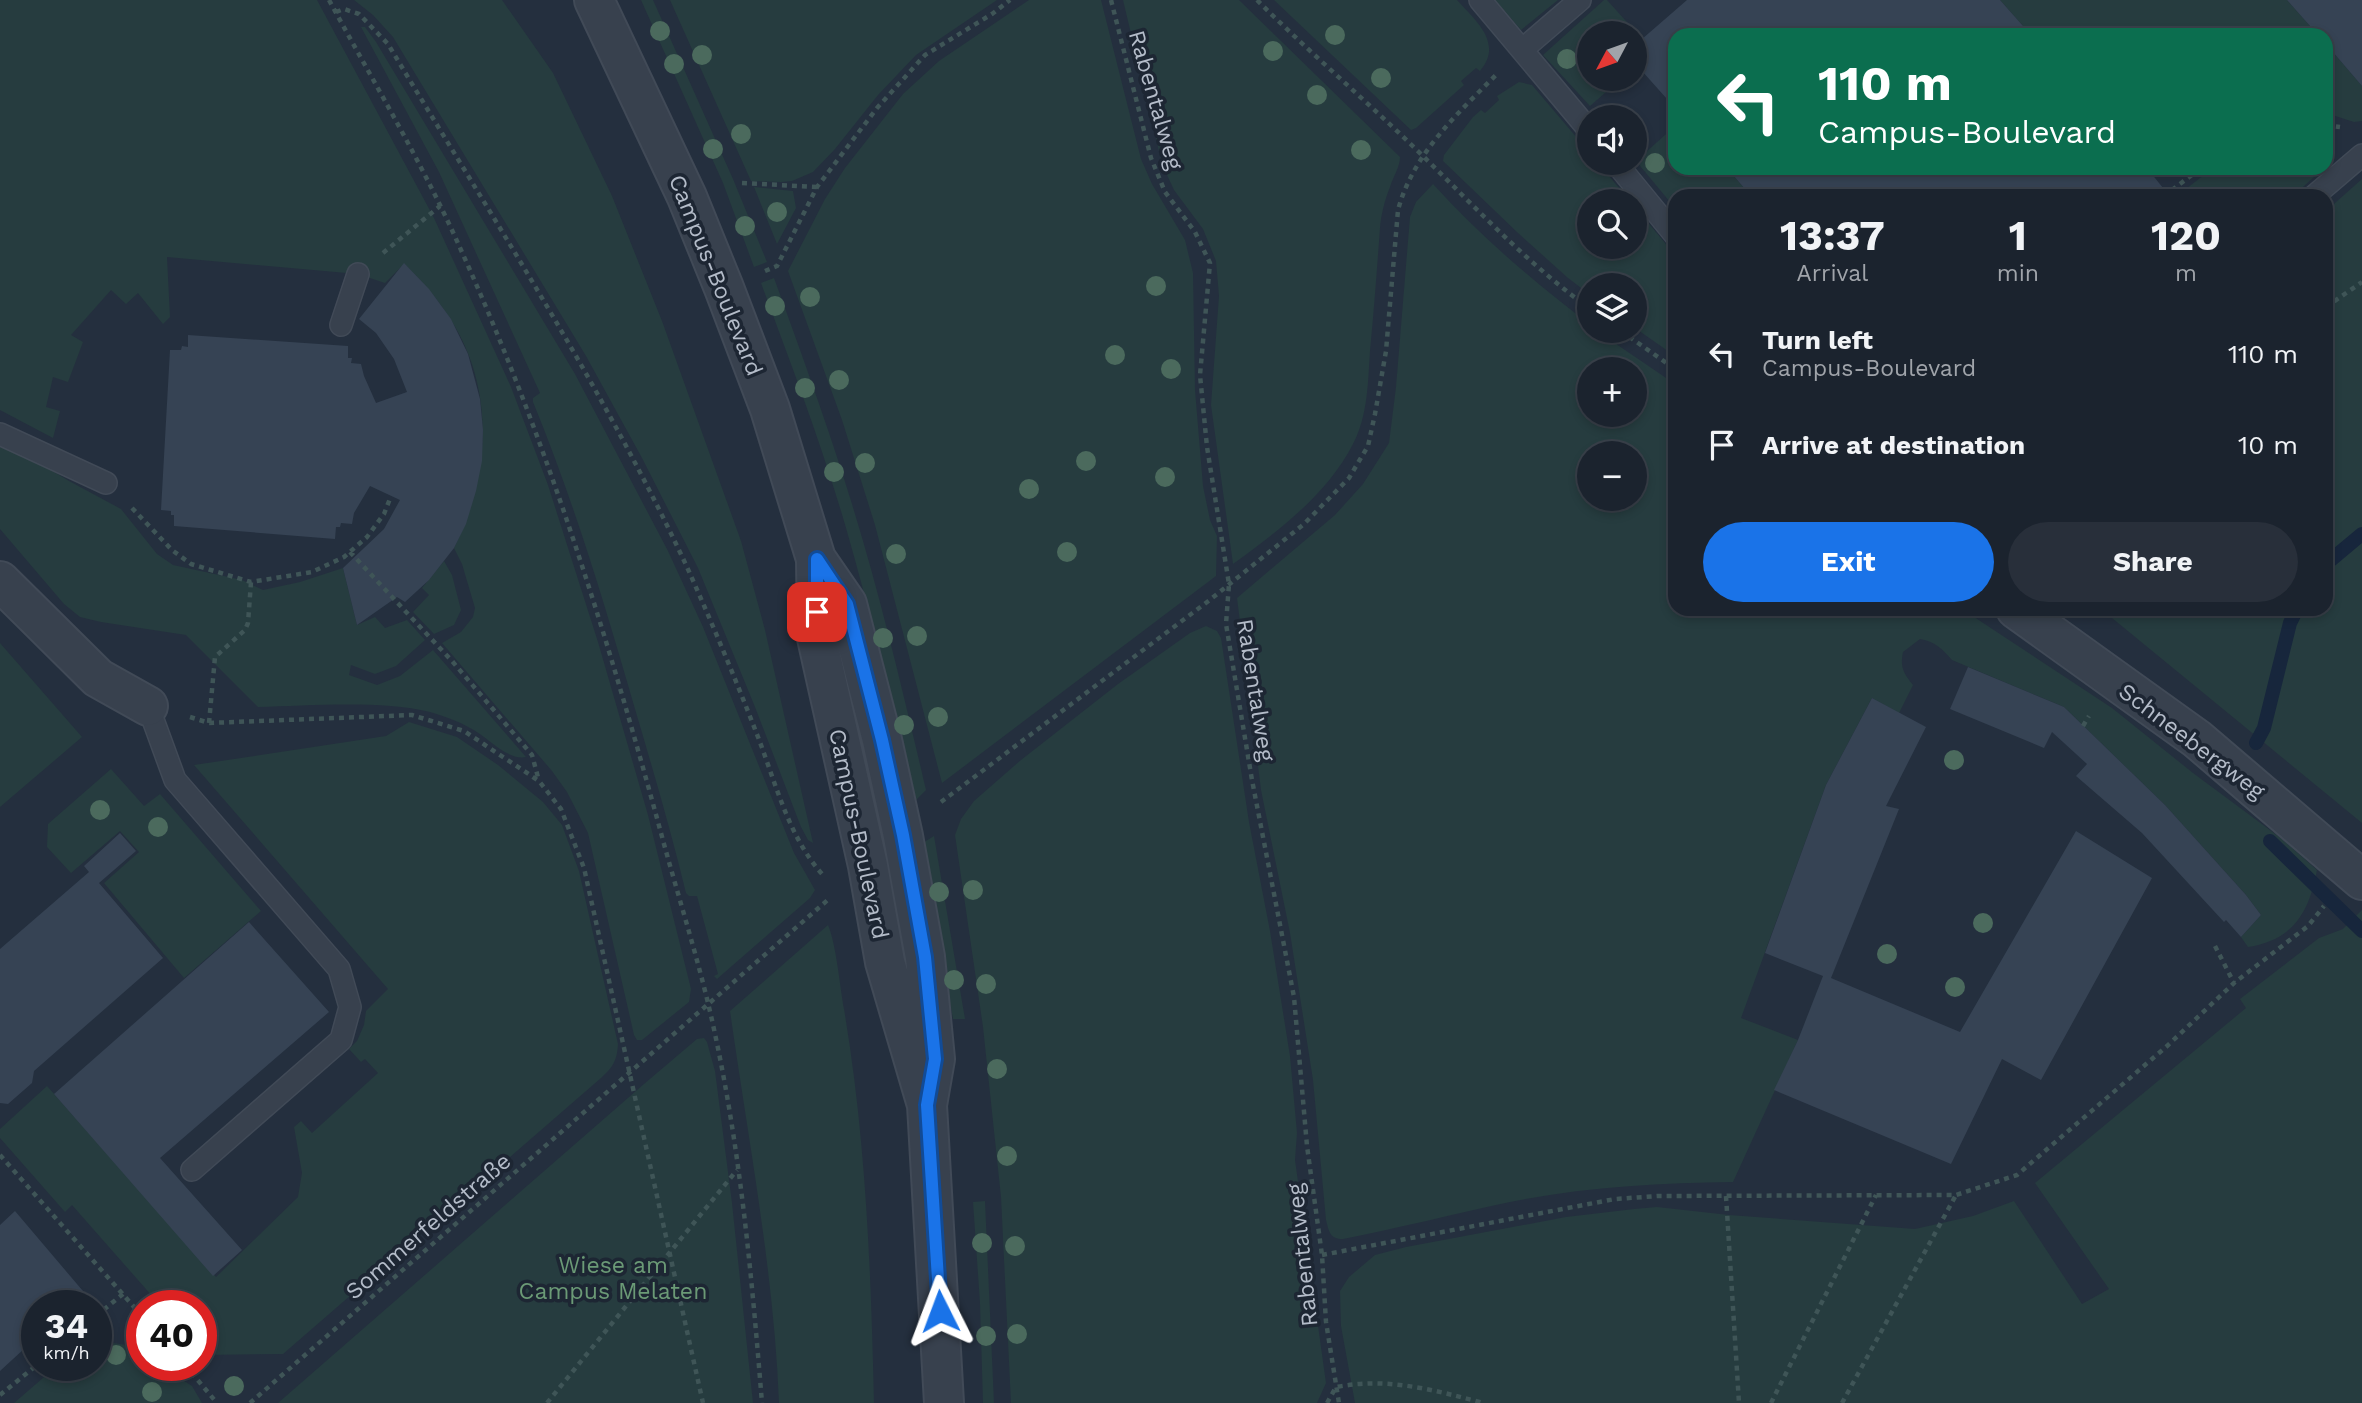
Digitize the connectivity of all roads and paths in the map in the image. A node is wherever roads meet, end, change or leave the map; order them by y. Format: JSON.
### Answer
{"nodes":[{"id":1,"x":329,"y":0,"type":"edge"},
{"id":2,"x":594,"y":0,"type":"edge"},
{"id":3,"x":1010,"y":0,"type":"edge"},
{"id":4,"x":1111,"y":0,"type":"edge"},
{"id":5,"x":1257,"y":0,"type":"edge"},
{"id":6,"x":1480,"y":0,"type":"edge"},
{"id":7,"x":1580,"y":0,"type":"edge"},
{"id":8,"x":336,"y":12,"type":"junction"},
{"id":9,"x":1523,"y":49,"type":"junction"},
{"id":10,"x":1577,"y":115,"type":"edge"},
{"id":11,"x":2362,"y":155,"type":"edge"},
{"id":12,"x":1422,"y":156,"type":"junction"},
{"id":13,"x":1626,"y":175,"type":"edge"},
{"id":14,"x":2192,"y":175,"type":"edge"},
{"id":15,"x":742,"y":183,"type":"dead end"},
{"id":16,"x":817,"y":187,"type":"junction"},
{"id":17,"x":2173,"y":189,"type":"edge"},
{"id":18,"x":2322,"y":189,"type":"edge"},
{"id":19,"x":440,"y":206,"type":"junction"},
{"id":20,"x":1668,"y":226,"type":"edge"},
{"id":21,"x":777,"y":266,"type":"dead end"},
{"id":22,"x":358,"y":274,"type":"joint"},
{"id":23,"x":2362,"y":282,"type":"edge"},
{"id":24,"x":1577,"y":299,"type":"edge"},
{"id":25,"x":2333,"y":302,"type":"edge"},
{"id":26,"x":341,"y":326,"type":"dead end"},
{"id":27,"x":1638,"y":343,"type":"edge"},
{"id":28,"x":1668,"y":364,"type":"edge"},
{"id":29,"x":0,"y":434,"type":"edge"},
{"id":30,"x":106,"y":483,"type":"joint"},
{"id":31,"x":391,"y":496,"type":"dead end"},
{"id":32,"x":349,"y":552,"type":"junction"},
{"id":33,"x":0,"y":581,"type":"edge"},
{"id":34,"x":251,"y":582,"type":"junction"},
{"id":35,"x":1229,"y":584,"type":"junction"},
{"id":36,"x":2026,"y":616,"type":"edge"},
{"id":37,"x":148,"y":706,"type":"joint"},
{"id":38,"x":539,"y":781,"type":"junction"},
{"id":39,"x":935,"y":807,"type":"dead end"},
{"id":40,"x":2362,"y":880,"type":"edge"},
{"id":41,"x":829,"y":881,"type":"dead end"},
{"id":42,"x":817,"y":910,"type":"dead end"},
{"id":43,"x":2308,"y":926,"type":"dead end"},
{"id":44,"x":2215,"y":946,"type":"dead end"},
{"id":45,"x":2234,"y":983,"type":"junction"},
{"id":46,"x":708,"y":1005,"type":"junction"},
{"id":47,"x":629,"y":1074,"type":"junction"},
{"id":48,"x":0,"y":1155,"type":"edge"},
{"id":49,"x":192,"y":1170,"type":"dead end"},
{"id":50,"x":738,"y":1170,"type":"junction"},
{"id":51,"x":1875,"y":1195,"type":"junction"},
{"id":52,"x":1956,"y":1195,"type":"junction"},
{"id":53,"x":1726,"y":1196,"type":"junction"},
{"id":54,"x":671,"y":1251,"type":"junction"},
{"id":55,"x":1322,"y":1255,"type":"junction"},
{"id":56,"x":123,"y":1294,"type":"junction"},
{"id":57,"x":126,"y":1297,"type":"edge"},
{"id":58,"x":112,"y":1303,"type":"edge"},
{"id":59,"x":21,"y":1378,"type":"edge"},
{"id":60,"x":198,"y":1381,"type":"edge"},
{"id":61,"x":1336,"y":1387,"type":"junction"},
{"id":62,"x":0,"y":1395,"type":"edge"},
{"id":63,"x":217,"y":1403,"type":"edge"},
{"id":64,"x":250,"y":1403,"type":"edge"},
{"id":65,"x":547,"y":1403,"type":"edge"},
{"id":66,"x":703,"y":1403,"type":"edge"},
{"id":67,"x":762,"y":1403,"type":"edge"},
{"id":68,"x":944,"y":1403,"type":"edge"},
{"id":69,"x":1326,"y":1403,"type":"edge"},
{"id":70,"x":1339,"y":1403,"type":"edge"},
{"id":71,"x":1484,"y":1403,"type":"edge"},
{"id":72,"x":1739,"y":1403,"type":"edge"},
{"id":73,"x":1770,"y":1403,"type":"edge"},
{"id":74,"x":1842,"y":1403,"type":"edge"}],
"edges":[{"from":1,"to":8,"type":"path"},
{"from":2,"to":68,"type":"street","name":"Campus-Boulevard"},
{"from":3,"to":16,"type":"path"},
{"from":4,"to":35,"type":"path","name":"Rabentalweg"},
{"from":5,"to":12,"type":"path"},
{"from":6,"to":9,"type":"lane"},
{"from":7,"to":9,"type":"lane"},
{"from":8,"to":19,"type":"path"},
{"from":8,"to":41,"type":"path"},
{"from":9,"to":10,"type":"lane"},
{"from":9,"to":12,"type":"path"},
{"from":11,"to":18,"type":"lane"},
{"from":12,"to":24,"type":"path"},
{"from":12,"to":35,"type":"path"},
{"from":13,"to":20,"type":"lane"},
{"from":14,"to":17,"type":"path"},
{"from":15,"to":16,"type":"path"},
{"from":16,"to":21,"type":"path"},
{"from":19,"to":22,"type":"path"},
{"from":19,"to":46,"type":"path"},
{"from":22,"to":26,"type":"lane"},
{"from":23,"to":25,"type":"path"},
{"from":27,"to":28,"type":"path"},
{"from":29,"to":30,"type":"lane"},
{"from":30,"to":34,"type":"path"},
{"from":31,"to":32,"type":"path"},
{"from":32,"to":34,"type":"path"},
{"from":32,"to":38,"type":"path"},
{"from":33,"to":37,"type":"street"},
{"from":34,"to":38,"type":"path"},
{"from":35,"to":39,"type":"path"},
{"from":35,"to":55,"type":"path","name":"Rabentalweg"},
{"from":36,"to":40,"type":"street","name":"Schneebergweg"},
{"from":37,"to":49,"type":"lane"},
{"from":38,"to":47,"type":"path"},
{"from":42,"to":46,"type":"path","name":"Sommerfeldstraße"},
{"from":43,"to":45,"type":"path"},
{"from":44,"to":45,"type":"path"},
{"from":45,"to":52,"type":"path"},
{"from":46,"to":47,"type":"path","name":"Sommerfeldstraße"},
{"from":46,"to":50,"type":"path"},
{"from":47,"to":54,"type":"path"},
{"from":47,"to":64,"type":"path","name":"Sommerfeldstraße"},
{"from":48,"to":56,"type":"path"},
{"from":50,"to":54,"type":"path"},
{"from":50,"to":67,"type":"path"},
{"from":51,"to":52,"type":"path"},
{"from":51,"to":53,"type":"path"},
{"from":51,"to":73,"type":"path"},
{"from":52,"to":74,"type":"path"},
{"from":53,"to":55,"type":"path"},
{"from":53,"to":72,"type":"path"},
{"from":54,"to":65,"type":"path"},
{"from":54,"to":66,"type":"path"},
{"from":55,"to":61,"type":"path","name":"Rabentalweg"},
{"from":56,"to":57,"type":"path"},
{"from":56,"to":58,"type":"path"},
{"from":59,"to":62,"type":"path"},
{"from":60,"to":63,"type":"path"},
{"from":61,"to":69,"type":"path"},
{"from":61,"to":70,"type":"path","name":"Rabentalweg"},
{"from":61,"to":71,"type":"path"}]}
